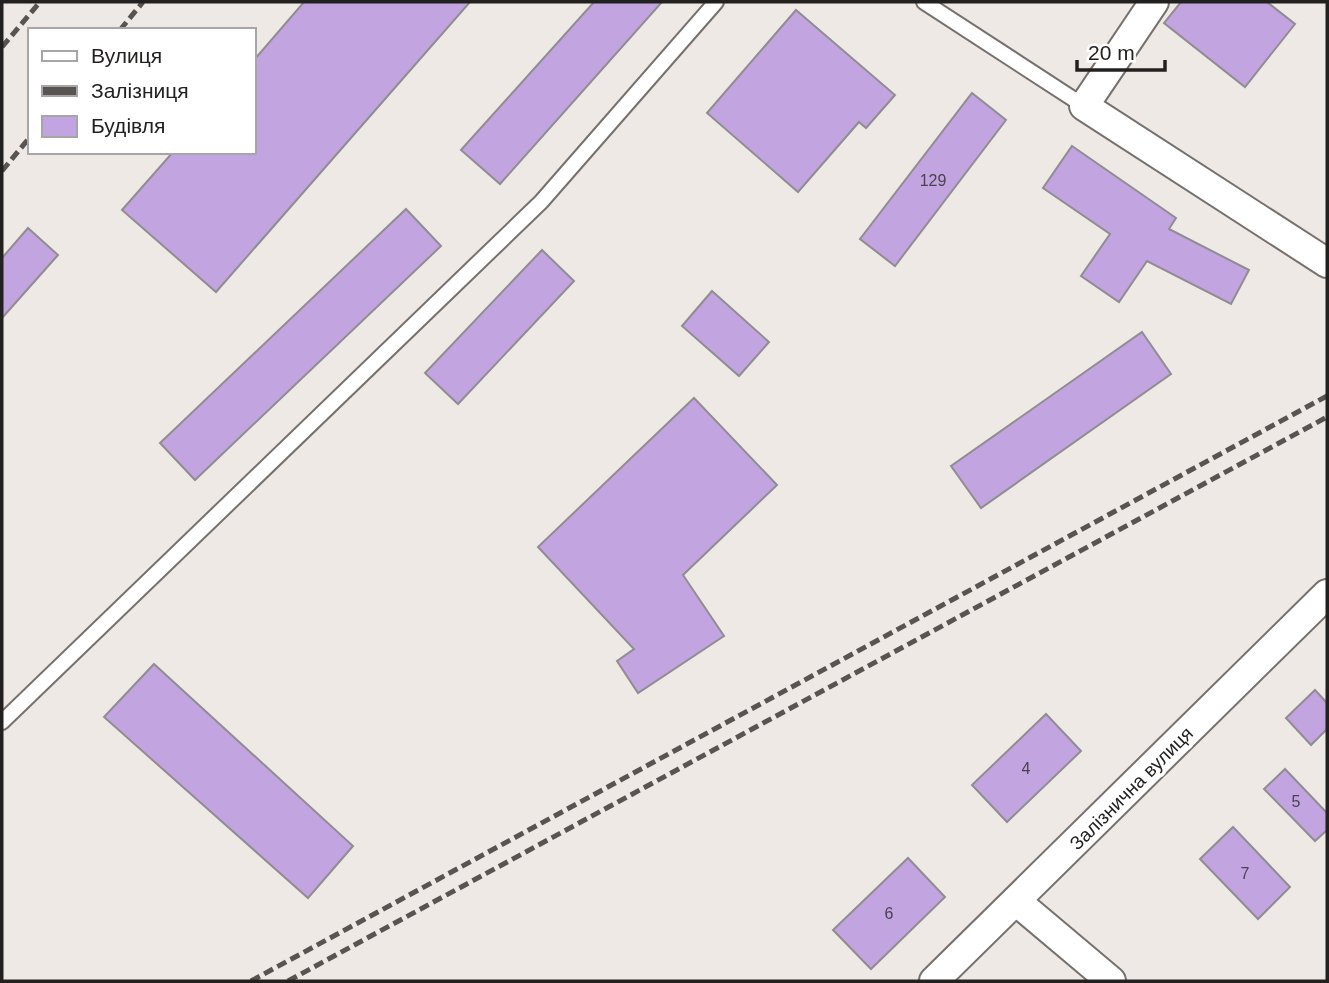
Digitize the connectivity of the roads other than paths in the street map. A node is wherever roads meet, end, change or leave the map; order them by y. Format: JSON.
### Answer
{"nodes":[{"id":1,"x":716,"y":2,"type":"edge"},
{"id":2,"x":924,"y":2,"type":"edge"},
{"id":3,"x":1154,"y":2,"type":"edge"},
{"id":4,"x":1084,"y":106,"type":"junction"},
{"id":5,"x":1327,"y":263,"type":"edge"},
{"id":6,"x":1327,"y":594,"type":"edge"},
{"id":7,"x":2,"y":722,"type":"edge"},
{"id":8,"x":1016,"y":901,"type":"junction"},
{"id":9,"x":934,"y":981,"type":"edge"},
{"id":10,"x":1111,"y":981,"type":"edge"}],
"edges":[{"from":1,"to":7,"type":"lane"},
{"from":2,"to":4,"type":"lane"},
{"from":3,"to":4,"type":"street"},
{"from":4,"to":5,"type":"street"},
{"from":6,"to":8,"type":"street","name":"Залізнична вулиця"},
{"from":8,"to":9,"type":"street","name":"Залізнична вулиця"},
{"from":8,"to":10,"type":"street"}]}
